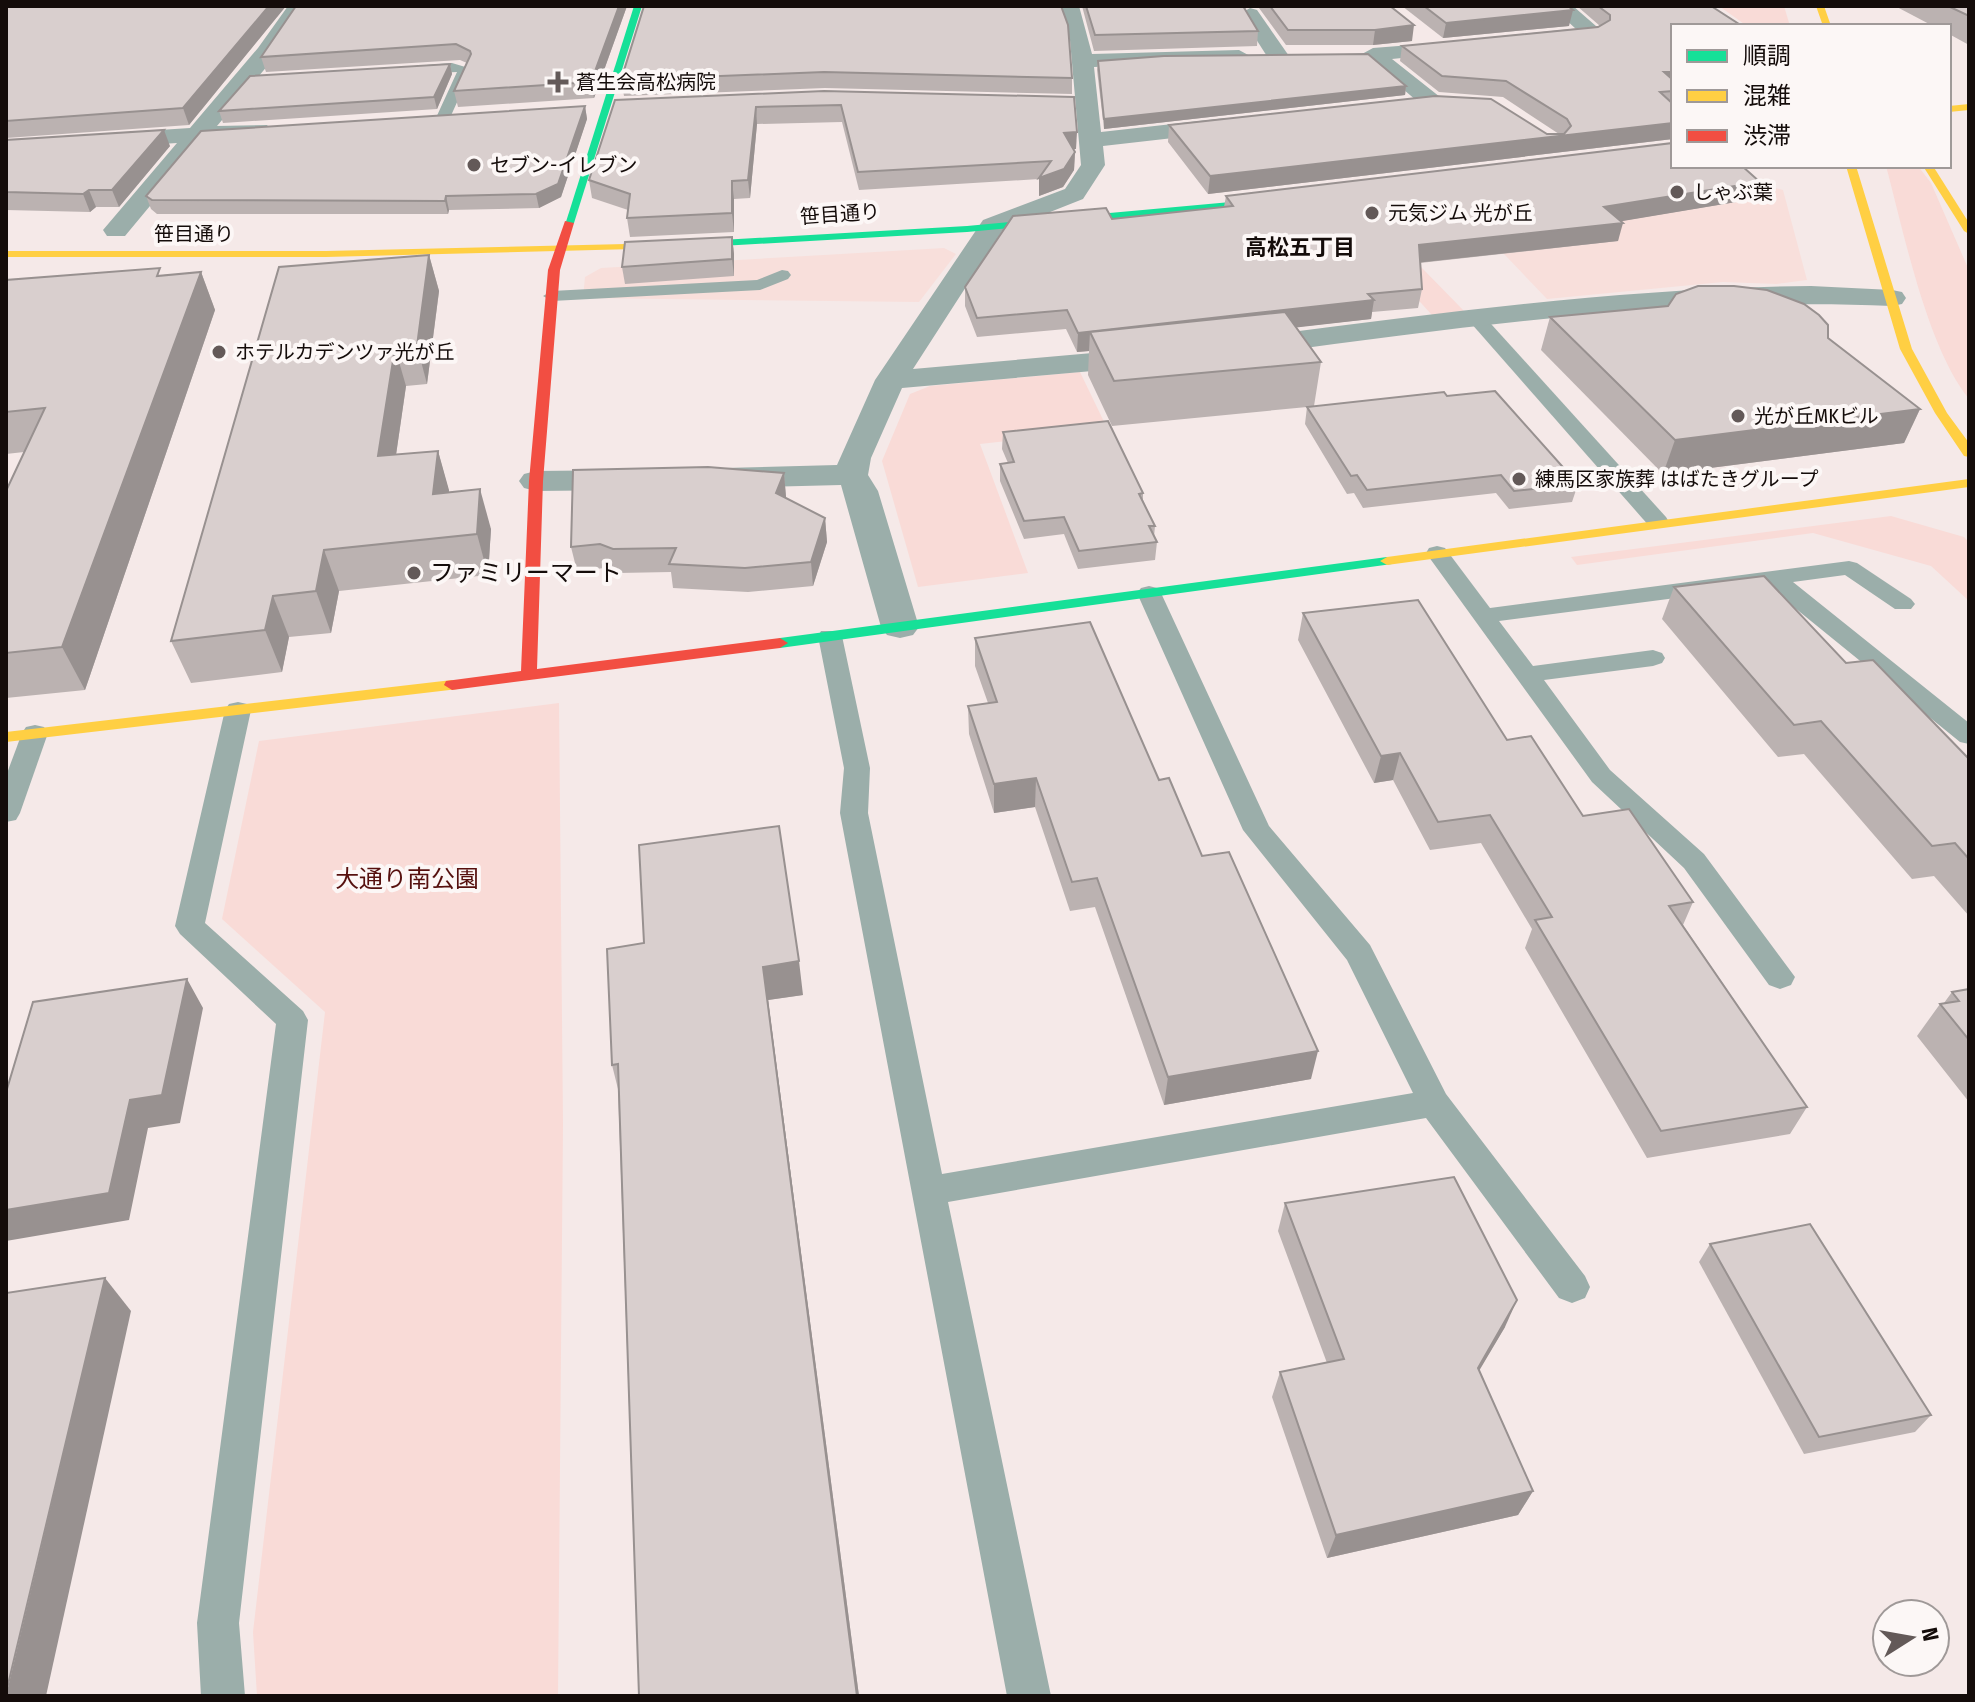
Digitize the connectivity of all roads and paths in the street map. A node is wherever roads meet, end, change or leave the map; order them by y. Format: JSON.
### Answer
{"nodes":[{"id":1,"x":298,"y":6,"type":"edge"},
{"id":2,"x":638,"y":6,"type":"edge"},
{"id":3,"x":1069,"y":6,"type":"edge"},
{"id":4,"x":1561,"y":6,"type":"edge"},
{"id":5,"x":1250,"y":14,"type":"edge"},
{"id":6,"x":1420,"y":31,"type":"dead end"},
{"id":7,"x":1529,"y":41,"type":"edge"},
{"id":8,"x":1484,"y":45,"type":"edge"},
{"id":9,"x":1439,"y":49,"type":"junction"},
{"id":10,"x":1082,"y":61,"type":"junction"},
{"id":11,"x":392,"y":71,"type":"edge"},
{"id":12,"x":1432,"y":102,"type":"junction"},
{"id":13,"x":1458,"y":103,"type":"edge"},
{"id":14,"x":634,"y":106,"type":"edge"},
{"id":15,"x":1400,"y":106,"type":"edge"},
{"id":16,"x":607,"y":108,"type":"junction"},
{"id":17,"x":578,"y":110,"type":"edge"},
{"id":18,"x":467,"y":118,"type":"edge"},
{"id":19,"x":431,"y":121,"type":"joint"},
{"id":20,"x":1241,"y":123,"type":"edge"},
{"id":21,"x":277,"y":129,"type":"edge"},
{"id":22,"x":198,"y":133,"type":"junction"},
{"id":23,"x":1090,"y":140,"type":"junction"},
{"id":24,"x":6,"y":147,"type":"edge"},
{"id":25,"x":1852,"y":168,"type":"edge"},
{"id":26,"x":1929,"y":168,"type":"edge"},
{"id":27,"x":1104,"y":191,"type":"dead end"},
{"id":28,"x":1074,"y":194,"type":"junction"},
{"id":29,"x":1307,"y":197,"type":"edge"},
{"id":30,"x":1012,"y":199,"type":"dead end"},
{"id":31,"x":592,"y":225,"type":"dead end"},
{"id":32,"x":992,"y":226,"type":"junction"},
{"id":33,"x":559,"y":227,"type":"junction"},
{"id":34,"x":108,"y":230,"type":"joint"},
{"id":35,"x":148,"y":230,"type":"dead end"},
{"id":36,"x":1969,"y":231,"type":"edge"},
{"id":37,"x":560,"y":251,"type":"junction"},
{"id":38,"x":6,"y":254,"type":"edge"},
{"id":39,"x":782,"y":275,"type":"dead end"},
{"id":40,"x":552,"y":296,"type":"junction"},
{"id":41,"x":1892,"y":298,"type":"junction"},
{"id":42,"x":1476,"y":318,"type":"junction"},
{"id":43,"x":1212,"y":351,"type":"edge"},
{"id":44,"x":1181,"y":354,"type":"edge"},
{"id":45,"x":890,"y":380,"type":"junction"},
{"id":46,"x":1969,"y":453,"type":"edge"},
{"id":47,"x":851,"y":475,"type":"junction"},
{"id":48,"x":536,"y":481,"type":"junction"},
{"id":49,"x":1969,"y":483,"type":"edge"},
{"id":50,"x":1658,"y":522,"type":"junction"},
{"id":51,"x":1437,"y":553,"type":"junction"},
{"id":52,"x":1773,"y":578,"type":"junction"},
{"id":53,"x":1149,"y":593,"type":"junction"},
{"id":54,"x":1903,"y":604,"type":"dead end"},
{"id":55,"x":1482,"y":616,"type":"junction"},
{"id":56,"x":900,"y":627,"type":"junction"},
{"id":57,"x":830,"y":636,"type":"junction"},
{"id":58,"x":1653,"y":658,"type":"dead end"},
{"id":59,"x":1524,"y":675,"type":"junction"},
{"id":60,"x":529,"y":676,"type":"junction"},
{"id":61,"x":238,"y":710,"type":"junction"},
{"id":62,"x":35,"y":733,"type":"junction"},
{"id":63,"x":1969,"y":736,"type":"edge"},
{"id":64,"x":6,"y":737,"type":"edge"},
{"id":65,"x":6,"y":813,"type":"edge"},
{"id":66,"x":1780,"y":977,"type":"dead end"},
{"id":67,"x":1434,"y":1103,"type":"junction"},
{"id":68,"x":930,"y":1191,"type":"junction"},
{"id":69,"x":1572,"y":1287,"type":"dead end"},
{"id":70,"x":223,"y":1696,"type":"edge"},
{"id":71,"x":1029,"y":1696,"type":"edge"}],
"edges":[{"from":1,"to":22,"type":"street"},
{"from":2,"to":16,"type":"street"},
{"from":3,"to":10,"type":"street"},
{"from":4,"to":7,"type":"street"},
{"from":5,"to":10,"type":"street"},
{"from":6,"to":9,"type":"street"},
{"from":8,"to":9,"type":"street"},
{"from":9,"to":12,"type":"street"},
{"from":10,"to":23,"type":"street"},
{"from":11,"to":19,"type":"lane"},
{"from":12,"to":13,"type":"street"},
{"from":12,"to":15,"type":"street"},
{"from":14,"to":16,"type":"street"},
{"from":16,"to":17,"type":"street"},
{"from":16,"to":33,"type":"street"},
{"from":18,"to":19,"type":"street"},
{"from":20,"to":23,"type":"street"},
{"from":21,"to":22,"type":"street"},
{"from":22,"to":24,"type":"street"},
{"from":22,"to":34,"type":"street"},
{"from":23,"to":28,"type":"street"},
{"from":25,"to":41,"type":"street"},
{"from":26,"to":36,"type":"street"},
{"from":27,"to":28,"type":"street"},
{"from":28,"to":30,"type":"street"},
{"from":28,"to":32,"type":"street"},
{"from":29,"to":32,"type":"street","name":"笹目通り"},
{"from":31,"to":33,"type":"street"},
{"from":32,"to":37,"type":"street","name":"笹目通り"},
{"from":32,"to":45,"type":"street"},
{"from":33,"to":37,"type":"street"},
{"from":34,"to":35,"type":"street","name":"笹目通り"},
{"from":37,"to":38,"type":"street","name":"笹目通り"},
{"from":37,"to":40,"type":"street"},
{"from":39,"to":40,"type":"lane"},
{"from":40,"to":48,"type":"street"},
{"from":41,"to":42,"type":"street"},
{"from":41,"to":46,"type":"street"},
{"from":42,"to":43,"type":"street"},
{"from":42,"to":50,"type":"lane"},
{"from":44,"to":45,"type":"street"},
{"from":45,"to":47,"type":"street"},
{"from":47,"to":48,"type":"street"},
{"from":47,"to":56,"type":"street"},
{"from":48,"to":60,"type":"street"},
{"from":49,"to":50,"type":"street"},
{"from":50,"to":51,"type":"street"},
{"from":51,"to":53,"type":"street"},
{"from":51,"to":55,"type":"lane"},
{"from":52,"to":54,"type":"lane"},
{"from":52,"to":55,"type":"lane"},
{"from":52,"to":63,"type":"lane"},
{"from":53,"to":56,"type":"street"},
{"from":53,"to":67,"type":"lane"},
{"from":55,"to":59,"type":"lane"},
{"from":56,"to":57,"type":"street"},
{"from":57,"to":60,"type":"street"},
{"from":57,"to":68,"type":"lane"},
{"from":58,"to":59,"type":"lane"},
{"from":59,"to":66,"type":"lane"},
{"from":60,"to":61,"type":"street"},
{"from":61,"to":62,"type":"street"},
{"from":61,"to":70,"type":"lane"},
{"from":62,"to":64,"type":"street"},
{"from":62,"to":65,"type":"lane"},
{"from":67,"to":68,"type":"lane"},
{"from":67,"to":69,"type":"lane"},
{"from":68,"to":71,"type":"lane"}]}
